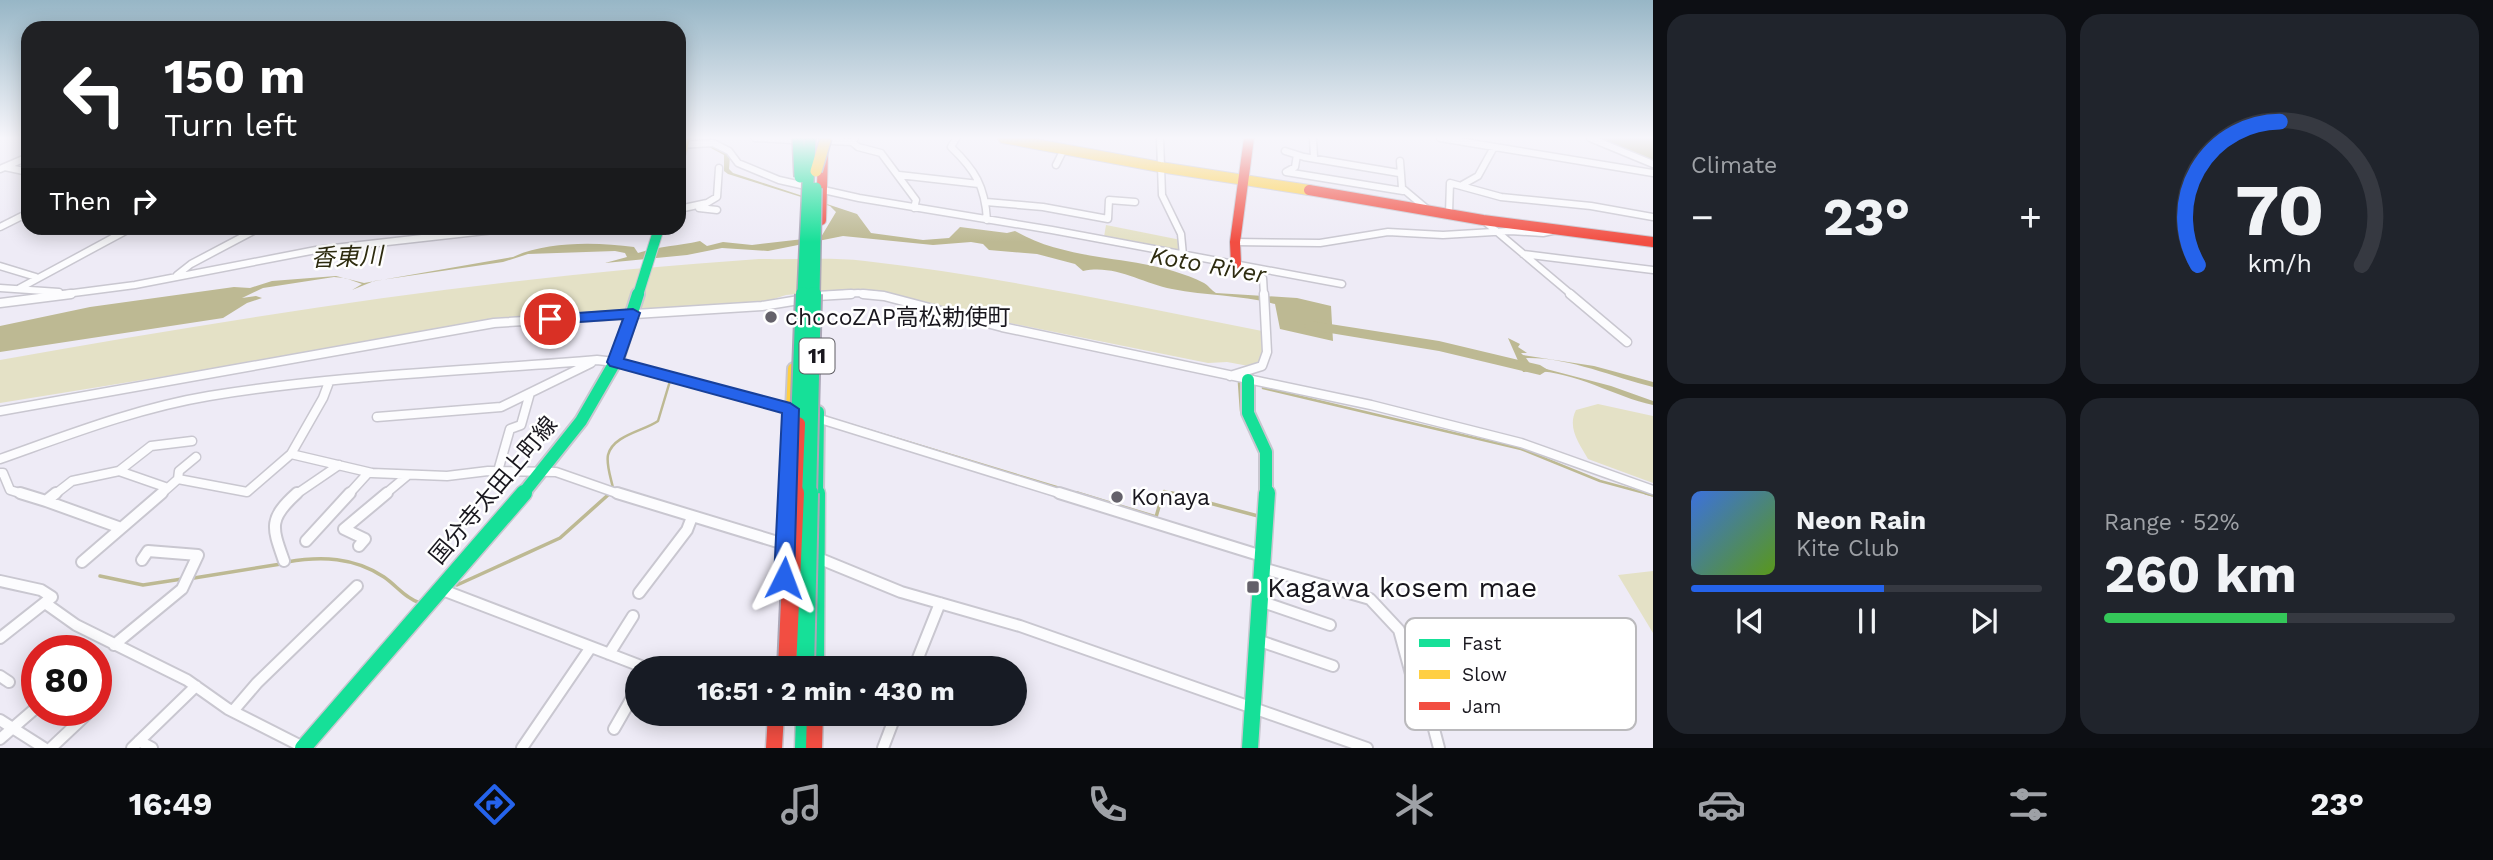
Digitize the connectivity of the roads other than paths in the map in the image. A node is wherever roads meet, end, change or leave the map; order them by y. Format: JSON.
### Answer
{"nodes":[{"id":1,"x":718,"y":173,"type":"edge"},
{"id":2,"x":762,"y":173,"type":"edge"},
{"id":3,"x":800,"y":173,"type":"edge"},
{"id":4,"x":808,"y":173,"type":"edge"},
{"id":5,"x":810,"y":173,"type":"edge"},
{"id":6,"x":823,"y":173,"type":"edge"},
{"id":7,"x":974,"y":173,"type":"edge"},
{"id":8,"x":1160,"y":173,"type":"edge"},
{"id":9,"x":1198,"y":173,"type":"edge"},
{"id":10,"x":1244,"y":173,"type":"edge"},
{"id":11,"x":1292,"y":173,"type":"edge"},
{"id":12,"x":1399,"y":173,"type":"edge"},
{"id":13,"x":1481,"y":173,"type":"edge"},
{"id":14,"x":898,"y":174,"type":"joint"},
{"id":15,"x":1243,"y":180,"type":"junction"},
{"id":16,"x":979,"y":184,"type":"junction"},
{"id":17,"x":1462,"y":186,"type":"junction"},
{"id":18,"x":803,"y":188,"type":"junction"},
{"id":19,"x":1404,"y":191,"type":"junction"},
{"id":20,"x":822,"y":193,"type":"junction"},
{"id":21,"x":986,"y":202,"type":"junction"},
{"id":22,"x":1135,"y":202,"type":"dead end"},
{"id":23,"x":686,"y":208,"type":"edge"},
{"id":24,"x":914,"y":208,"type":"junction"},
{"id":25,"x":686,"y":209,"type":"edge"},
{"id":26,"x":1427,"y":209,"type":"junction"},
{"id":27,"x":717,"y":210,"type":"dead end"},
{"id":28,"x":1449,"y":214,"type":"junction"},
{"id":29,"x":21,"y":216,"type":"edge"},
{"id":30,"x":1653,"y":217,"type":"edge"},
{"id":31,"x":987,"y":220,"type":"junction"},
{"id":32,"x":1483,"y":220,"type":"junction"},
{"id":33,"x":0,"y":227,"type":"edge"},
{"id":34,"x":1557,"y":230,"type":"junction"},
{"id":35,"x":1498,"y":232,"type":"junction"},
{"id":36,"x":117,"y":235,"type":"edge"},
{"id":37,"x":246,"y":235,"type":"edge"},
{"id":38,"x":454,"y":235,"type":"edge"},
{"id":39,"x":657,"y":235,"type":"edge"},
{"id":40,"x":1651,"y":241,"type":"edge"},
{"id":41,"x":1235,"y":242,"type":"junction"},
{"id":42,"x":1523,"y":254,"type":"junction"},
{"id":43,"x":1183,"y":255,"type":"junction"},
{"id":44,"x":1236,"y":264,"type":"junction"},
{"id":45,"x":0,"y":266,"type":"edge"},
{"id":46,"x":1653,"y":270,"type":"edge"},
{"id":47,"x":36,"y":277,"type":"junction"},
{"id":48,"x":175,"y":277,"type":"junction"},
{"id":49,"x":1342,"y":285,"type":"dead end"},
{"id":50,"x":0,"y":288,"type":"edge"},
{"id":51,"x":20,"y":288,"type":"junction"},
{"id":52,"x":79,"y":293,"type":"junction"},
{"id":53,"x":817,"y":295,"type":"junction"},
{"id":54,"x":799,"y":299,"type":"junction"},
{"id":55,"x":0,"y":303,"type":"edge"},
{"id":56,"x":633,"y":312,"type":"junction"},
{"id":57,"x":1627,"y":342,"type":"dead end"},
{"id":58,"x":597,"y":360,"type":"junction"},
{"id":59,"x":615,"y":362,"type":"junction"},
{"id":60,"x":1230,"y":376,"type":"junction"},
{"id":61,"x":1248,"y":380,"type":"junction"},
{"id":62,"x":328,"y":382,"type":"junction"},
{"id":63,"x":530,"y":393,"type":"junction"},
{"id":64,"x":790,"y":409,"type":"junction"},
{"id":65,"x":0,"y":411,"type":"edge"},
{"id":66,"x":377,"y":417,"type":"dead end"},
{"id":67,"x":818,"y":418,"type":"junction"},
{"id":68,"x":192,"y":441,"type":"dead end"},
{"id":69,"x":290,"y":454,"type":"junction"},
{"id":70,"x":196,"y":457,"type":"dead end"},
{"id":71,"x":0,"y":458,"type":"edge"},
{"id":72,"x":339,"y":465,"type":"junction"},
{"id":73,"x":118,"y":471,"type":"junction"},
{"id":74,"x":498,"y":471,"type":"junction"},
{"id":75,"x":543,"y":471,"type":"junction"},
{"id":76,"x":0,"y":473,"type":"edge"},
{"id":77,"x":368,"y":473,"type":"junction"},
{"id":78,"x":408,"y":475,"type":"junction"},
{"id":79,"x":178,"y":479,"type":"junction"},
{"id":80,"x":168,"y":488,"type":"junction"},
{"id":81,"x":1653,"y":489,"type":"edge"},
{"id":82,"x":46,"y":501,"type":"junction"},
{"id":83,"x":692,"y":517,"type":"junction"},
{"id":84,"x":121,"y":528,"type":"junction"},
{"id":85,"x":306,"y":541,"type":"dead end"},
{"id":86,"x":786,"y":544,"type":"junction"},
{"id":87,"x":359,"y":546,"type":"dead end"},
{"id":88,"x":817,"y":557,"type":"junction"},
{"id":89,"x":142,"y":560,"type":"dead end"},
{"id":90,"x":284,"y":561,"type":"dead end"},
{"id":91,"x":82,"y":562,"type":"dead end"},
{"id":92,"x":1262,"y":562,"type":"junction"},
{"id":93,"x":0,"y":581,"type":"edge"},
{"id":94,"x":357,"y":586,"type":"dead end"},
{"id":95,"x":440,"y":588,"type":"junction"},
{"id":96,"x":639,"y":593,"type":"dead end"},
{"id":97,"x":1260,"y":601,"type":"junction"},
{"id":98,"x":45,"y":603,"type":"junction"},
{"id":99,"x":940,"y":603,"type":"junction"},
{"id":100,"x":633,"y":616,"type":"dead end"},
{"id":101,"x":1330,"y":625,"type":"dead end"},
{"id":102,"x":0,"y":638,"type":"edge"},
{"id":103,"x":1257,"y":640,"type":"junction"},
{"id":104,"x":114,"y":645,"type":"junction"},
{"id":105,"x":591,"y":647,"type":"junction"},
{"id":106,"x":1405,"y":652,"type":"edge"},
{"id":107,"x":609,"y":654,"type":"junction"},
{"id":108,"x":779,"y":656,"type":"edge"},
{"id":109,"x":788,"y":656,"type":"edge"},
{"id":110,"x":806,"y":656,"type":"edge"},
{"id":111,"x":816,"y":656,"type":"edge"},
{"id":112,"x":919,"y":656,"type":"edge"},
{"id":113,"x":625,"y":660,"type":"edge"},
{"id":114,"x":1333,"y":666,"type":"dead end"},
{"id":115,"x":195,"y":686,"type":"junction"},
{"id":116,"x":1253,"y":706,"type":"junction"},
{"id":117,"x":625,"y":710,"type":"edge"},
{"id":118,"x":233,"y":711,"type":"junction"},
{"id":119,"x":0,"y":720,"type":"edge"},
{"id":120,"x":21,"y":720,"type":"edge"},
{"id":121,"x":74,"y":726,"type":"edge"},
{"id":122,"x":775,"y":726,"type":"edge"},
{"id":123,"x":785,"y":726,"type":"edge"},
{"id":124,"x":808,"y":726,"type":"edge"},
{"id":125,"x":815,"y":726,"type":"edge"},
{"id":126,"x":891,"y":726,"type":"edge"},
{"id":127,"x":12,"y":728,"type":"junction"},
{"id":128,"x":614,"y":729,"type":"dead end"},
{"id":129,"x":1434,"y":730,"type":"edge"},
{"id":130,"x":0,"y":739,"type":"edge"},
{"id":131,"x":135,"y":745,"type":"edge"},
{"id":132,"x":814,"y":747,"type":"edge"},
{"id":133,"x":44,"y":748,"type":"edge"},
{"id":134,"x":51,"y":748,"type":"edge"},
{"id":135,"x":152,"y":748,"type":"edge"},
{"id":136,"x":303,"y":748,"type":"edge"},
{"id":137,"x":522,"y":748,"type":"edge"},
{"id":138,"x":774,"y":748,"type":"edge"},
{"id":139,"x":784,"y":748,"type":"edge"},
{"id":140,"x":883,"y":748,"type":"edge"},
{"id":141,"x":1250,"y":748,"type":"edge"},
{"id":142,"x":1367,"y":748,"type":"edge"},
{"id":143,"x":1439,"y":748,"type":"edge"}],
"edges":[{"from":1,"to":23,"type":"street"},
{"from":2,"to":18,"type":"street"},
{"from":3,"to":109,"type":"main road","bridge":true},
{"from":4,"to":18,"type":"main road","number":"11"},
{"from":5,"to":110,"type":"main road","bridge":true},
{"from":6,"to":20,"type":"main road","number":"11"},
{"from":7,"to":16,"type":"street"},
{"from":8,"to":43,"type":"street"},
{"from":9,"to":15,"type":"main road"},
{"from":10,"to":15,"type":"main road"},
{"from":11,"to":19,"type":"street"},
{"from":12,"to":19,"type":"street"},
{"from":13,"to":17,"type":"street"},
{"from":14,"to":16,"type":"street"},
{"from":14,"to":24,"type":"street"},
{"from":15,"to":26,"type":"main road"},
{"from":15,"to":41,"type":"main road"},
{"from":16,"to":21,"type":"street"},
{"from":17,"to":28,"type":"street"},
{"from":17,"to":30,"type":"street"},
{"from":18,"to":20,"type":"street"},
{"from":18,"to":54,"type":"main road","number":"11","bridge":true},
{"from":19,"to":26,"type":"street"},
{"from":20,"to":24,"type":"street"},
{"from":20,"to":53,"type":"main road","number":"11","bridge":true},
{"from":21,"to":22,"type":"street"},
{"from":21,"to":31,"type":"street"},
{"from":24,"to":31,"type":"street"},
{"from":25,"to":27,"type":"street"},
{"from":26,"to":28,"type":"main road"},
{"from":28,"to":32,"type":"main road"},
{"from":29,"to":33,"type":"street"},
{"from":31,"to":43,"type":"street"},
{"from":32,"to":34,"type":"main road"},
{"from":32,"to":35,"type":"street"},
{"from":34,"to":35,"type":"street"},
{"from":34,"to":40,"type":"main road"},
{"from":35,"to":41,"type":"street"},
{"from":35,"to":42,"type":"street"},
{"from":36,"to":47,"type":"street"},
{"from":37,"to":48,"type":"street"},
{"from":38,"to":48,"type":"street"},
{"from":39,"to":56,"type":"main road","name":"国分寺太田上町線"},
{"from":41,"to":44,"type":"main road"},
{"from":42,"to":46,"type":"street"},
{"from":42,"to":57,"type":"street"},
{"from":43,"to":44,"type":"street"},
{"from":44,"to":49,"type":"street"},
{"from":44,"to":60,"type":"street"},
{"from":45,"to":47,"type":"street"},
{"from":47,"to":51,"type":"street"},
{"from":48,"to":52,"type":"street"},
{"from":50,"to":51,"type":"street"},
{"from":51,"to":52,"type":"street"},
{"from":52,"to":55,"type":"street"},
{"from":53,"to":60,"type":"street"},
{"from":53,"to":67,"type":"main road","number":"11"},
{"from":54,"to":56,"type":"street"},
{"from":54,"to":64,"type":"main road","number":"11"},
{"from":56,"to":59,"type":"main road","name":"国分寺太田上町線"},
{"from":56,"to":65,"type":"street"},
{"from":58,"to":59,"type":"street"},
{"from":58,"to":62,"type":"street"},
{"from":58,"to":63,"type":"street"},
{"from":59,"to":64,"type":"street"},
{"from":59,"to":75,"type":"main road","name":"国分寺太田上町線"},
{"from":60,"to":61,"type":"street"},
{"from":61,"to":81,"type":"street"},
{"from":61,"to":92,"type":"main road"},
{"from":62,"to":69,"type":"street"},
{"from":62,"to":71,"type":"street"},
{"from":63,"to":66,"type":"street"},
{"from":63,"to":74,"type":"street"},
{"from":64,"to":67,"type":"street"},
{"from":64,"to":86,"type":"main road","number":"11"},
{"from":67,"to":88,"type":"main road","number":"11"},
{"from":67,"to":92,"type":"street"},
{"from":68,"to":73,"type":"street"},
{"from":69,"to":72,"type":"street"},
{"from":69,"to":79,"type":"street"},
{"from":70,"to":79,"type":"street"},
{"from":72,"to":77,"type":"street"},
{"from":72,"to":90,"type":"street"},
{"from":73,"to":80,"type":"street"},
{"from":73,"to":82,"type":"street"},
{"from":74,"to":75,"type":"street"},
{"from":74,"to":78,"type":"street"},
{"from":75,"to":83,"type":"street"},
{"from":75,"to":95,"type":"main road","name":"国分寺太田上町線"},
{"from":76,"to":82,"type":"street"},
{"from":77,"to":78,"type":"street"},
{"from":77,"to":85,"type":"street"},
{"from":78,"to":87,"type":"street"},
{"from":79,"to":80,"type":"street"},
{"from":80,"to":84,"type":"street"},
{"from":82,"to":84,"type":"street"},
{"from":83,"to":86,"type":"street"},
{"from":83,"to":96,"type":"street"},
{"from":84,"to":91,"type":"street"},
{"from":86,"to":88,"type":"street"},
{"from":86,"to":108,"type":"main road","number":"11"},
{"from":88,"to":99,"type":"street"},
{"from":88,"to":111,"type":"main road","number":"11"},
{"from":89,"to":104,"type":"street"},
{"from":92,"to":97,"type":"main road"},
{"from":92,"to":106,"type":"street"},
{"from":93,"to":98,"type":"street"},
{"from":94,"to":118,"type":"street"},
{"from":95,"to":105,"type":"street"},
{"from":95,"to":136,"type":"main road","name":"国分寺太田上町線"},
{"from":97,"to":101,"type":"street"},
{"from":97,"to":103,"type":"main road"},
{"from":98,"to":102,"type":"street"},
{"from":98,"to":104,"type":"street"},
{"from":99,"to":112,"type":"street"},
{"from":99,"to":116,"type":"street"},
{"from":100,"to":107,"type":"street"},
{"from":103,"to":114,"type":"street"},
{"from":103,"to":116,"type":"main road"},
{"from":104,"to":115,"type":"street"},
{"from":105,"to":107,"type":"street"},
{"from":105,"to":137,"type":"street"},
{"from":107,"to":113,"type":"street"},
{"from":115,"to":118,"type":"street"},
{"from":115,"to":131,"type":"street"},
{"from":116,"to":141,"type":"main road"},
{"from":116,"to":142,"type":"street"},
{"from":117,"to":128,"type":"street"},
{"from":118,"to":136,"type":"street"},
{"from":119,"to":127,"type":"street"},
{"from":120,"to":127,"type":"street"},
{"from":121,"to":134,"type":"street"},
{"from":122,"to":138,"type":"main road"},
{"from":123,"to":139,"type":"main road"},
{"from":124,"to":132,"type":"main road"},
{"from":125,"to":132,"type":"main road"},
{"from":126,"to":140,"type":"street"},
{"from":127,"to":130,"type":"street"},
{"from":127,"to":133,"type":"street"},
{"from":129,"to":143,"type":"street"},
{"from":131,"to":135,"type":"street"}]}
